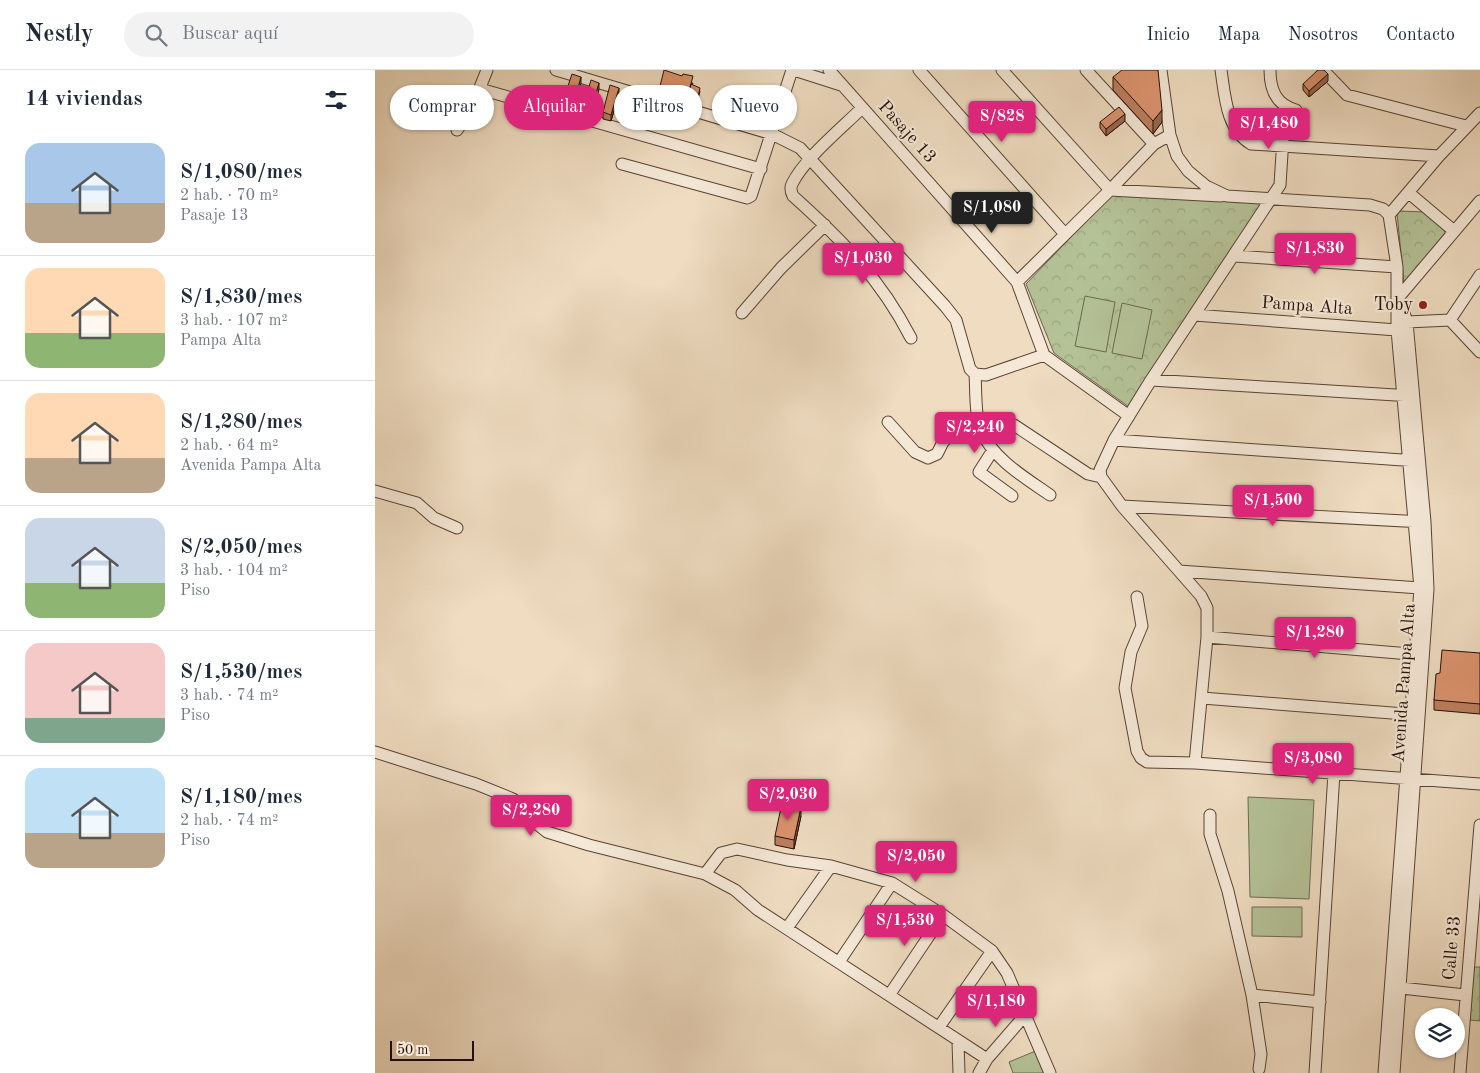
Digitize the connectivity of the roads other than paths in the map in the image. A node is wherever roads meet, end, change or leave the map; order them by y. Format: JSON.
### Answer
{"nodes":[{"id":1,"x":487,"y":70,"type":"edge"},
{"id":2,"x":556,"y":70,"type":"edge"},
{"id":3,"x":793,"y":70,"type":"edge"},
{"id":4,"x":829,"y":70,"type":"edge"},
{"id":5,"x":919,"y":70,"type":"edge"},
{"id":6,"x":1002,"y":70,"type":"edge"},
{"id":7,"x":1086,"y":70,"type":"edge"},
{"id":8,"x":1161,"y":70,"type":"edge"},
{"id":9,"x":1221,"y":70,"type":"edge"},
{"id":10,"x":1270,"y":70,"type":"edge"},
{"id":11,"x":1323,"y":70,"type":"edge"},
{"id":12,"x":481,"y":85,"type":"edge"},
{"id":13,"x":843,"y":86,"type":"junction"},
{"id":14,"x":494,"y":93,"type":"edge"},
{"id":15,"x":862,"y":108,"type":"junction"},
{"id":16,"x":1480,"y":113,"type":"edge"},
{"id":17,"x":1466,"y":126,"type":"junction"},
{"id":18,"x":772,"y":134,"type":"junction"},
{"id":19,"x":1169,"y":135,"type":"junction"},
{"id":20,"x":1154,"y":144,"type":"junction"},
{"id":21,"x":1283,"y":148,"type":"junction"},
{"id":22,"x":1439,"y":156,"type":"junction"},
{"id":23,"x":811,"y":158,"type":"junction"},
{"id":24,"x":622,"y":164,"type":"dead end"},
{"id":25,"x":761,"y":169,"type":"junction"},
{"id":26,"x":1110,"y":190,"type":"junction"},
{"id":27,"x":1409,"y":193,"type":"junction"},
{"id":28,"x":1227,"y":196,"type":"junction"},
{"id":29,"x":1272,"y":200,"type":"junction"},
{"id":30,"x":1480,"y":201,"type":"edge"},
{"id":31,"x":1389,"y":215,"type":"junction"},
{"id":32,"x":825,"y":225,"type":"junction"},
{"id":33,"x":1454,"y":231,"type":"junction"},
{"id":34,"x":1065,"y":234,"type":"junction"},
{"id":35,"x":1235,"y":256,"type":"junction"},
{"id":36,"x":1397,"y":267,"type":"junction"},
{"id":37,"x":1480,"y":275,"type":"edge"},
{"id":38,"x":1017,"y":282,"type":"junction"},
{"id":39,"x":1398,"y":298,"type":"junction"},
{"id":40,"x":743,"y":313,"type":"dead end"},
{"id":41,"x":1193,"y":315,"type":"junction"},
{"id":42,"x":1450,"y":320,"type":"junction"},
{"id":43,"x":1407,"y":322,"type":"junction"},
{"id":44,"x":1397,"y":330,"type":"junction"},
{"id":45,"x":911,"y":338,"type":"dead end"},
{"id":46,"x":1480,"y":352,"type":"edge"},
{"id":47,"x":1044,"y":355,"type":"junction"},
{"id":48,"x":975,"y":374,"type":"junction"},
{"id":49,"x":1151,"y":380,"type":"junction"},
{"id":50,"x":1409,"y":396,"type":"junction"},
{"id":51,"x":1129,"y":416,"type":"junction"},
{"id":52,"x":978,"y":418,"type":"junction"},
{"id":53,"x":888,"y":422,"type":"dead end"},
{"id":54,"x":1014,"y":425,"type":"dead end"},
{"id":55,"x":1115,"y":440,"type":"junction"},
{"id":56,"x":993,"y":450,"type":"junction"},
{"id":57,"x":1415,"y":461,"type":"junction"},
{"id":58,"x":1101,"y":478,"type":"junction"},
{"id":59,"x":375,"y":491,"type":"edge"},
{"id":60,"x":1050,"y":495,"type":"dead end"},
{"id":61,"x":1012,"y":496,"type":"dead end"},
{"id":62,"x":1122,"y":506,"type":"junction"},
{"id":63,"x":1420,"y":522,"type":"junction"},
{"id":64,"x":457,"y":528,"type":"dead end"},
{"id":65,"x":1179,"y":571,"type":"junction"},
{"id":66,"x":1420,"y":588,"type":"junction"},
{"id":67,"x":1137,"y":596,"type":"dead end"},
{"id":68,"x":1207,"y":637,"type":"junction"},
{"id":69,"x":1420,"y":654,"type":"junction"},
{"id":70,"x":1202,"y":698,"type":"junction"},
{"id":71,"x":1416,"y":715,"type":"junction"},
{"id":72,"x":375,"y":752,"type":"edge"},
{"id":73,"x":1195,"y":763,"type":"junction"},
{"id":74,"x":1334,"y":773,"type":"junction"},
{"id":75,"x":1411,"y":780,"type":"junction"},
{"id":76,"x":1480,"y":784,"type":"edge"},
{"id":77,"x":1210,"y":815,"type":"dead end"},
{"id":78,"x":1480,"y":825,"type":"edge"},
{"id":79,"x":831,"y":866,"type":"junction"},
{"id":80,"x":705,"y":874,"type":"junction"},
{"id":81,"x":892,"y":883,"type":"junction"},
{"id":82,"x":943,"y":915,"type":"junction"},
{"id":83,"x":787,"y":928,"type":"junction"},
{"id":84,"x":992,"y":951,"type":"junction"},
{"id":85,"x":839,"y":962,"type":"junction"},
{"id":86,"x":1395,"y":988,"type":"junction"},
{"id":87,"x":890,"y":994,"type":"junction"},
{"id":88,"x":1252,"y":995,"type":"junction"},
{"id":89,"x":1465,"y":995,"type":"junction"},
{"id":90,"x":1320,"y":1002,"type":"junction"},
{"id":91,"x":1026,"y":1014,"type":"junction"},
{"id":92,"x":939,"y":1026,"type":"junction"},
{"id":93,"x":958,"y":1042,"type":"junction"},
{"id":94,"x":987,"y":1059,"type":"junction"},
{"id":95,"x":1259,"y":1069,"type":"dead end"},
{"id":96,"x":959,"y":1073,"type":"edge"},
{"id":97,"x":979,"y":1073,"type":"edge"},
{"id":98,"x":1050,"y":1073,"type":"edge"},
{"id":99,"x":1315,"y":1073,"type":"edge"},
{"id":100,"x":1384,"y":1073,"type":"edge"},
{"id":101,"x":1394,"y":1073,"type":"edge"},
{"id":102,"x":1460,"y":1073,"type":"edge"}],
"edges":[{"from":1,"to":12,"type":"street"},
{"from":2,"to":18,"type":"street"},
{"from":3,"to":13,"type":"street"},
{"from":3,"to":18,"type":"street"},
{"from":4,"to":13,"type":"street","name":"Pasaje 13"},
{"from":5,"to":34,"type":"street"},
{"from":6,"to":26,"type":"street"},
{"from":7,"to":20,"type":"street"},
{"from":8,"to":19,"type":"street"},
{"from":9,"to":21,"type":"street"},
{"from":10,"to":21,"type":"street"},
{"from":11,"to":17,"type":"street"},
{"from":13,"to":15,"type":"street","name":"Pasaje 13"},
{"from":14,"to":25,"type":"street"},
{"from":15,"to":23,"type":"street"},
{"from":15,"to":38,"type":"street","name":"Pasaje 13"},
{"from":16,"to":17,"type":"street"},
{"from":17,"to":22,"type":"street"},
{"from":18,"to":23,"type":"street"},
{"from":18,"to":25,"type":"street"},
{"from":19,"to":20,"type":"street"},
{"from":19,"to":28,"type":"street"},
{"from":20,"to":26,"type":"street"},
{"from":21,"to":22,"type":"street"},
{"from":21,"to":29,"type":"street"},
{"from":22,"to":27,"type":"street"},
{"from":23,"to":32,"type":"street"},
{"from":23,"to":48,"type":"street"},
{"from":24,"to":25,"type":"street"},
{"from":26,"to":28,"type":"street"},
{"from":26,"to":34,"type":"street"},
{"from":27,"to":31,"type":"street"},
{"from":27,"to":33,"type":"street"},
{"from":28,"to":29,"type":"street"},
{"from":29,"to":31,"type":"street"},
{"from":29,"to":35,"type":"street"},
{"from":30,"to":33,"type":"street"},
{"from":31,"to":36,"type":"street","name":"Avenida Pampa Alta"},
{"from":32,"to":40,"type":"street"},
{"from":32,"to":45,"type":"street"},
{"from":33,"to":39,"type":"street"},
{"from":34,"to":38,"type":"street"},
{"from":35,"to":36,"type":"street"},
{"from":35,"to":41,"type":"street"},
{"from":36,"to":39,"type":"street","name":"Avenida Pampa Alta"},
{"from":37,"to":42,"type":"street"},
{"from":38,"to":47,"type":"street","name":"Pasaje 13"},
{"from":39,"to":43,"type":"street","name":"Avenida Pampa Alta"},
{"from":39,"to":44,"type":"street","name":"Avenida Pampa Alta"},
{"from":41,"to":44,"type":"street","name":"Pampa Alta"},
{"from":41,"to":49,"type":"street"},
{"from":42,"to":43,"type":"street"},
{"from":42,"to":46,"type":"street"},
{"from":43,"to":44,"type":"street"},
{"from":43,"to":50,"type":"street","name":"Avenida Pampa Alta"},
{"from":44,"to":50,"type":"street","name":"Avenida Pampa Alta"},
{"from":47,"to":48,"type":"street"},
{"from":47,"to":51,"type":"street"},
{"from":48,"to":52,"type":"street"},
{"from":49,"to":50,"type":"street"},
{"from":49,"to":51,"type":"street"},
{"from":50,"to":57,"type":"street","name":"Avenida Pampa Alta"},
{"from":51,"to":55,"type":"street"},
{"from":52,"to":53,"type":"street"},
{"from":52,"to":56,"type":"street"},
{"from":54,"to":58,"type":"street"},
{"from":55,"to":57,"type":"street"},
{"from":55,"to":58,"type":"street"},
{"from":56,"to":60,"type":"street"},
{"from":56,"to":61,"type":"street"},
{"from":57,"to":63,"type":"street","name":"Avenida Pampa Alta"},
{"from":58,"to":62,"type":"street"},
{"from":59,"to":64,"type":"street"},
{"from":62,"to":63,"type":"street"},
{"from":62,"to":65,"type":"street"},
{"from":63,"to":66,"type":"street","name":"Avenida Pampa Alta"},
{"from":63,"to":69,"type":"street","name":"Avenida Pampa Alta"},
{"from":65,"to":66,"type":"street"},
{"from":65,"to":68,"type":"street"},
{"from":66,"to":69,"type":"street","name":"Avenida Pampa Alta"},
{"from":67,"to":73,"type":"street"},
{"from":68,"to":69,"type":"street"},
{"from":68,"to":70,"type":"street"},
{"from":69,"to":71,"type":"street","name":"Avenida Pampa Alta"},
{"from":70,"to":71,"type":"street"},
{"from":70,"to":73,"type":"street"},
{"from":71,"to":75,"type":"street","name":"Avenida Pampa Alta"},
{"from":72,"to":80,"type":"street"},
{"from":73,"to":74,"type":"street"},
{"from":74,"to":75,"type":"street"},
{"from":74,"to":90,"type":"street"},
{"from":75,"to":76,"type":"street"},
{"from":75,"to":86,"type":"street","name":"Avenida Pampa Alta"},
{"from":77,"to":88,"type":"street"},
{"from":78,"to":89,"type":"street","name":"Calle 33"},
{"from":79,"to":80,"type":"street"},
{"from":79,"to":81,"type":"street"},
{"from":79,"to":83,"type":"street"},
{"from":80,"to":83,"type":"street"},
{"from":81,"to":82,"type":"street"},
{"from":81,"to":85,"type":"street"},
{"from":82,"to":84,"type":"street"},
{"from":82,"to":87,"type":"street"},
{"from":83,"to":85,"type":"street"},
{"from":84,"to":91,"type":"street"},
{"from":84,"to":92,"type":"street"},
{"from":85,"to":87,"type":"street"},
{"from":86,"to":89,"type":"street"},
{"from":86,"to":100,"type":"street","name":"Avenida Pampa Alta"},
{"from":86,"to":101,"type":"street","name":"Avenida Pampa Alta"},
{"from":87,"to":92,"type":"street"},
{"from":88,"to":90,"type":"street"},
{"from":88,"to":95,"type":"street"},
{"from":89,"to":102,"type":"street","name":"Calle 33"},
{"from":90,"to":99,"type":"street"},
{"from":91,"to":94,"type":"street"},
{"from":91,"to":98,"type":"street"},
{"from":92,"to":93,"type":"street"},
{"from":93,"to":94,"type":"street"},
{"from":93,"to":96,"type":"street"},
{"from":94,"to":97,"type":"street"}]}
